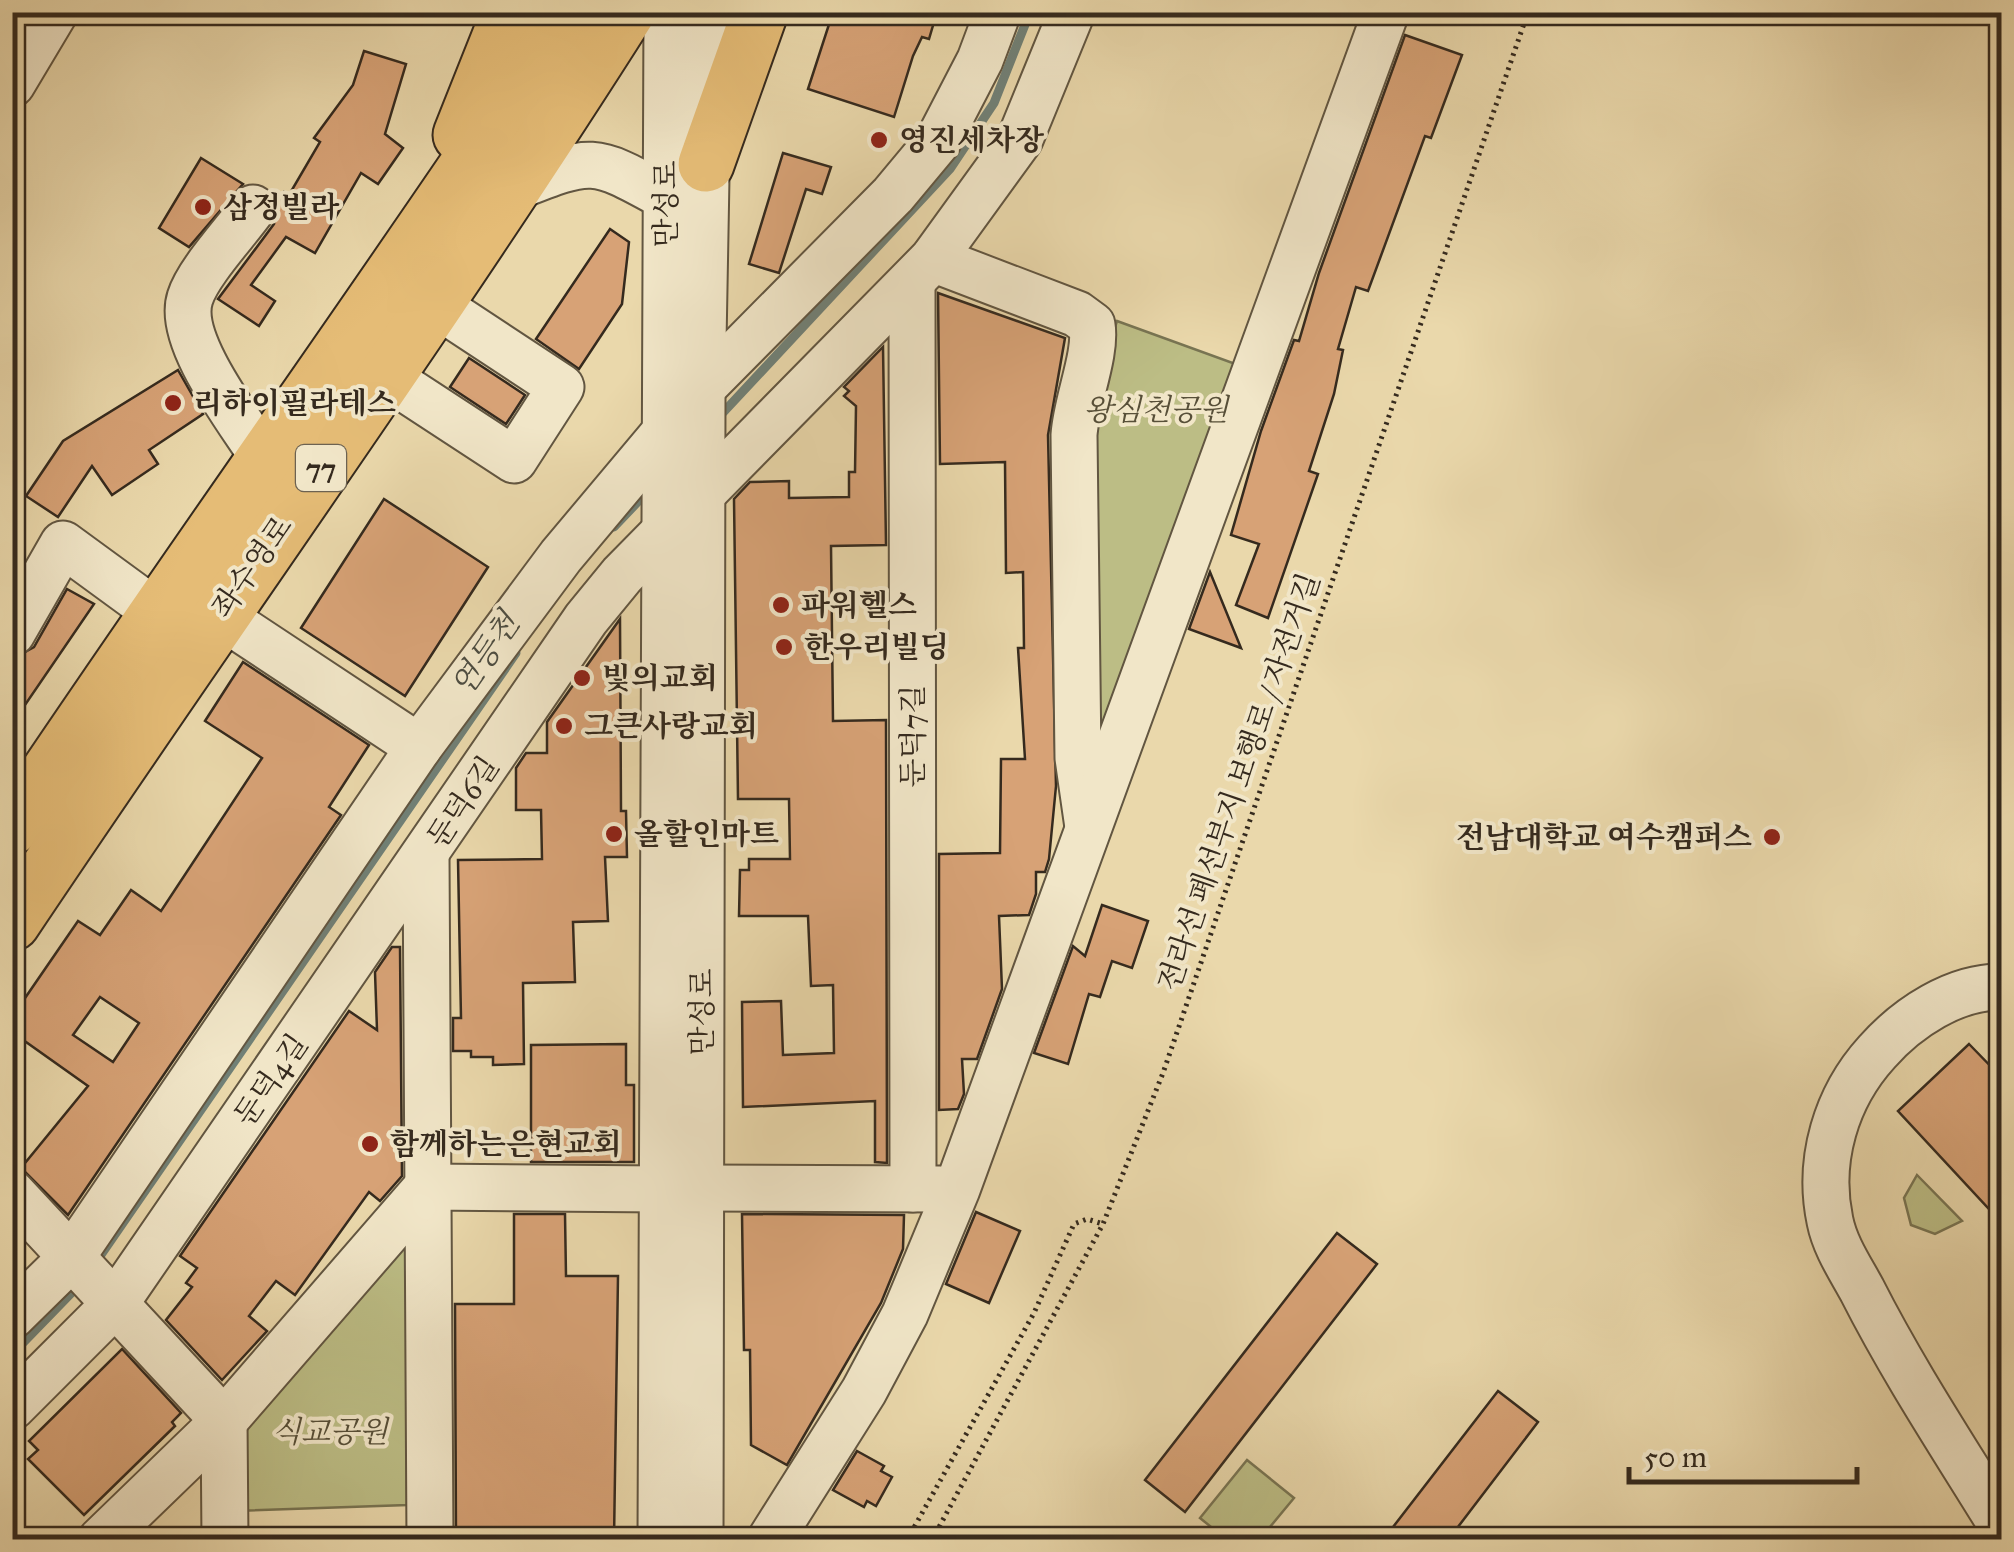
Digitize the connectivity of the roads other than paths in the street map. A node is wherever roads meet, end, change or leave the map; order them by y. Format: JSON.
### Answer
{"nodes":[{"id":1,"x":56,"y":12,"type":"edge"},
{"id":2,"x":510,"y":12,"type":"edge"},
{"id":3,"x":570,"y":12,"type":"edge"},
{"id":4,"x":628,"y":12,"type":"edge"},
{"id":5,"x":667,"y":12,"type":"edge"},
{"id":6,"x":709,"y":12,"type":"edge"},
{"id":7,"x":760,"y":12,"type":"edge"},
{"id":8,"x":998,"y":12,"type":"edge"},
{"id":9,"x":1072,"y":12,"type":"edge"},
{"id":10,"x":1386,"y":12,"type":"edge"},
{"id":11,"x":12,"y":84,"type":"edge"},
{"id":12,"x":686,"y":180,"type":"junction"},
{"id":13,"x":516,"y":187,"type":"junction"},
{"id":14,"x":253,"y":208,"type":"dead end"},
{"id":15,"x":423,"y":236,"type":"junction"},
{"id":16,"x":923,"y":271,"type":"junction"},
{"id":17,"x":434,"y":304,"type":"junction"},
{"id":18,"x":384,"y":375,"type":"junction"},
{"id":19,"x":702,"y":393,"type":"junction"},
{"id":20,"x":665,"y":446,"type":"junction"},
{"id":21,"x":264,"y":459,"type":"junction"},
{"id":22,"x":702,"y":491,"type":"junction"},
{"id":23,"x":664,"y":534,"type":"junction"},
{"id":24,"x":156,"y":612,"type":"junction"},
{"id":25,"x":218,"y":614,"type":"junction"},
{"id":26,"x":12,"y":632,"type":"edge"},
{"id":27,"x":419,"y":748,"type":"junction"},
{"id":28,"x":12,"y":827,"type":"edge"},
{"id":29,"x":1089,"y":834,"type":"junction"},
{"id":30,"x":426,"y":856,"type":"junction"},
{"id":31,"x":12,"y":923,"type":"edge"},
{"id":32,"x":2002,"y":987,"type":"edge"},
{"id":33,"x":427,"y":1187,"type":"junction"},
{"id":34,"x":682,"y":1189,"type":"junction"},
{"id":35,"x":913,"y":1189,"type":"junction"},
{"id":36,"x":957,"y":1189,"type":"junction"},
{"id":37,"x":12,"y":1192,"type":"edge"},
{"id":38,"x":71,"y":1258,"type":"junction"},
{"id":39,"x":115,"y":1304,"type":"junction"},
{"id":40,"x":12,"y":1316,"type":"edge"},
{"id":41,"x":12,"y":1407,"type":"edge"},
{"id":42,"x":224,"y":1421,"type":"junction"},
{"id":43,"x":2002,"y":1526,"type":"edge"},
{"id":44,"x":101,"y":1540,"type":"edge"},
{"id":45,"x":225,"y":1540,"type":"edge"},
{"id":46,"x":430,"y":1540,"type":"edge"},
{"id":47,"x":661,"y":1540,"type":"edge"},
{"id":48,"x":700,"y":1540,"type":"edge"},
{"id":49,"x":770,"y":1540,"type":"edge"}],
"edges":[{"from":1,"to":11,"type":"street"},
{"from":2,"to":15,"type":"main road"},
{"from":3,"to":15,"type":"main road","name":"좌수영로","number":"77"},
{"from":4,"to":13,"type":"main road","name":"좌수영로","number":"77"},
{"from":5,"to":12,"type":"street","name":"만성로"},
{"from":6,"to":12,"type":"street","name":"만성로"},
{"from":7,"to":12,"type":"main road"},
{"from":8,"to":19,"type":"street"},
{"from":9,"to":16,"type":"street"},
{"from":10,"to":29,"type":"street"},
{"from":12,"to":13,"type":"street"},
{"from":12,"to":19,"type":"street","name":"만성로"},
{"from":12,"to":20,"type":"street","name":"만성로"},
{"from":13,"to":17,"type":"main road","name":"좌수영로","number":"77"},
{"from":14,"to":21,"type":"street"},
{"from":15,"to":21,"type":"main road","name":"좌수영로","number":"77"},
{"from":16,"to":22,"type":"street"},
{"from":16,"to":29,"type":"street"},
{"from":16,"to":35,"type":"street","name":"둔덕7길"},
{"from":17,"to":18,"type":"main road","name":"좌수영로","number":"77"},
{"from":17,"to":18,"type":"street"},
{"from":18,"to":25,"type":"main road","name":"좌수영로","number":"77"},
{"from":19,"to":20,"type":"street"},
{"from":19,"to":22,"type":"street","name":"만성로"},
{"from":20,"to":23,"type":"street","name":"만성로"},
{"from":20,"to":27,"type":"street"},
{"from":21,"to":24,"type":"main road","name":"좌수영로","number":"77"},
{"from":22,"to":23,"type":"street"},
{"from":22,"to":34,"type":"street","name":"만성로"},
{"from":23,"to":30,"type":"street","name":"둔덕6길"},
{"from":23,"to":34,"type":"street","name":"만성로"},
{"from":24,"to":26,"type":"street"},
{"from":24,"to":28,"type":"main road","name":"좌수영로","number":"77"},
{"from":25,"to":27,"type":"street"},
{"from":25,"to":31,"type":"main road","name":"좌수영로","number":"77"},
{"from":27,"to":38,"type":"street"},
{"from":29,"to":36,"type":"street"},
{"from":30,"to":33,"type":"street","name":"둔덕6길"},
{"from":30,"to":39,"type":"street","name":"둔덕4길"},
{"from":32,"to":43,"type":"street"},
{"from":33,"to":34,"type":"street"},
{"from":33,"to":42,"type":"street"},
{"from":33,"to":46,"type":"street","name":"둔덕6길"},
{"from":34,"to":35,"type":"street"},
{"from":34,"to":47,"type":"street","name":"만성로"},
{"from":34,"to":48,"type":"street","name":"만성로"},
{"from":35,"to":36,"type":"street"},
{"from":36,"to":49,"type":"street"},
{"from":37,"to":38,"type":"street"},
{"from":38,"to":39,"type":"street"},
{"from":38,"to":40,"type":"street"},
{"from":39,"to":41,"type":"street","name":"둔덕4길"},
{"from":39,"to":42,"type":"street"},
{"from":42,"to":44,"type":"street"},
{"from":42,"to":45,"type":"street"}]}
